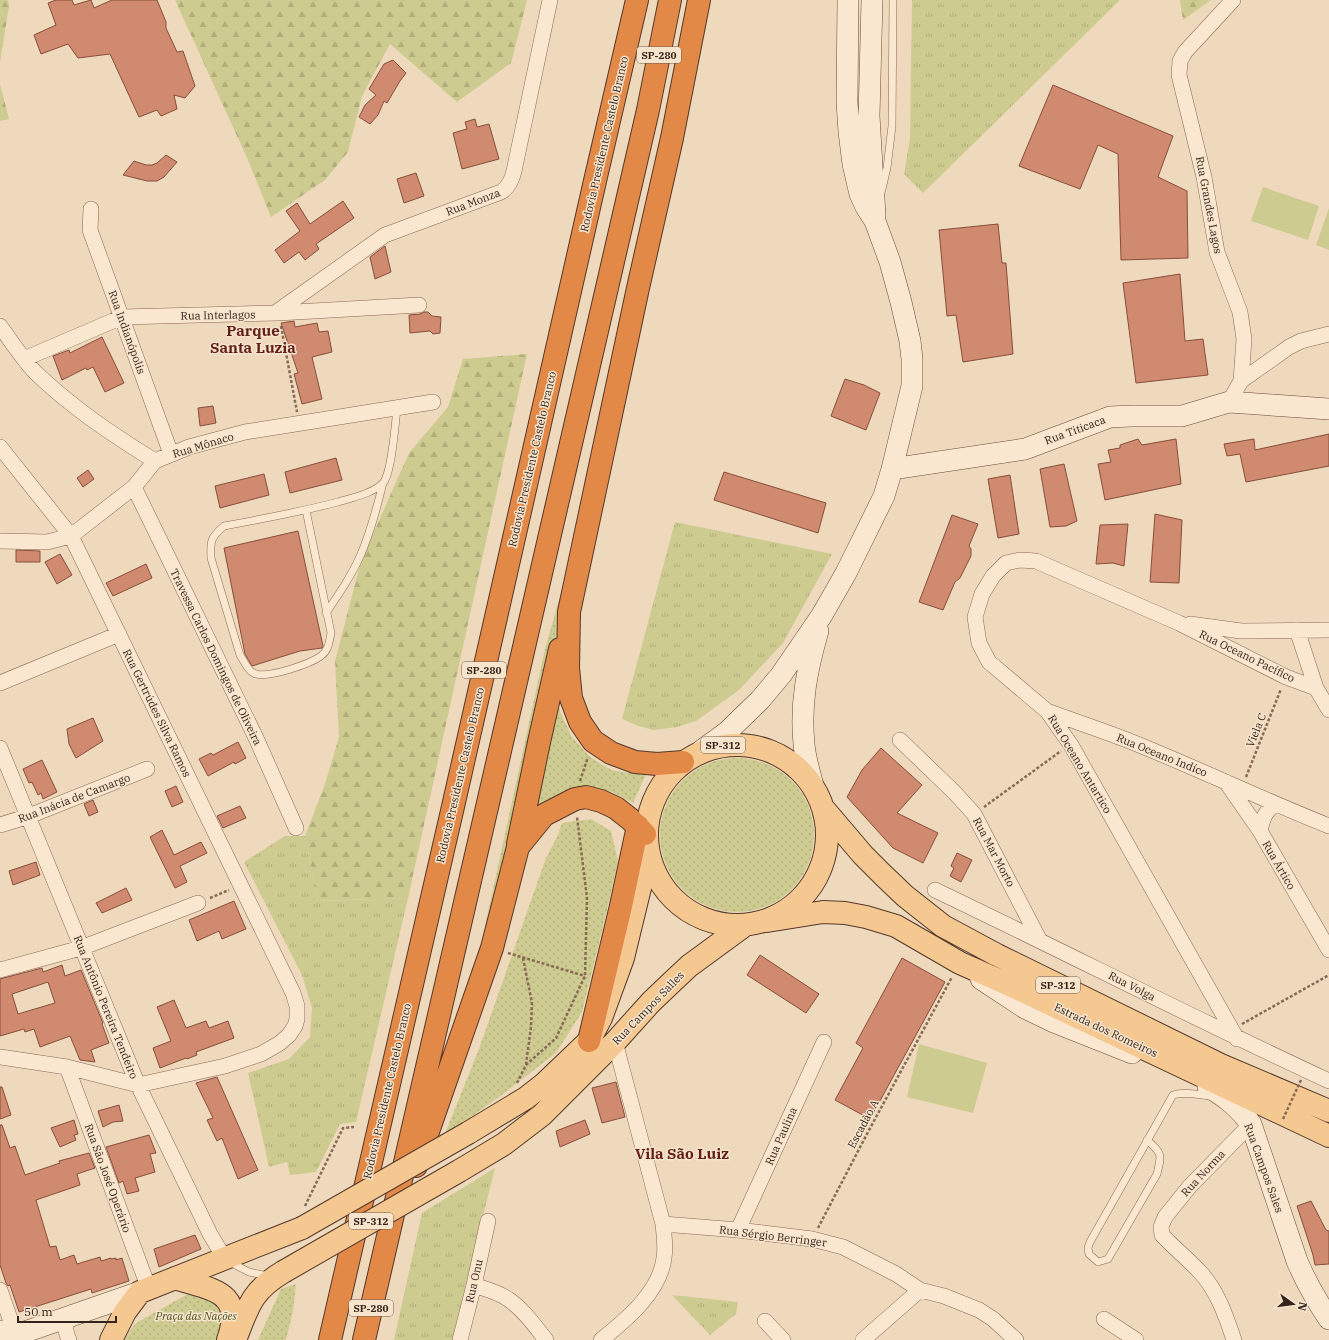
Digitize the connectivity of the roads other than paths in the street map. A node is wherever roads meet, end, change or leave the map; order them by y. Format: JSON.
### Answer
{"nodes":[{"id":1,"x":550,"y":0,"type":"edge"},
{"id":2,"x":637,"y":0,"type":"edge"},
{"id":3,"x":670,"y":0,"type":"edge"},
{"id":4,"x":699,"y":0,"type":"edge"},
{"id":5,"x":848,"y":0,"type":"edge"},
{"id":6,"x":872,"y":0,"type":"edge"},
{"id":7,"x":893,"y":0,"type":"edge"},
{"id":8,"x":1233,"y":0,"type":"edge"},
{"id":9,"x":91,"y":209,"type":"dead end"},
{"id":10,"x":875,"y":215,"type":"junction"},
{"id":11,"x":419,"y":305,"type":"dead end"},
{"id":12,"x":276,"y":313,"type":"junction"},
{"id":13,"x":122,"y":317,"type":"junction"},
{"id":14,"x":0,"y":326,"type":"edge"},
{"id":15,"x":1329,"y":334,"type":"edge"},
{"id":16,"x":24,"y":359,"type":"junction"},
{"id":17,"x":1241,"y":381,"type":"junction"},
{"id":18,"x":433,"y":402,"type":"dead end"},
{"id":19,"x":1229,"y":402,"type":"junction"},
{"id":20,"x":397,"y":408,"type":"junction"},
{"id":21,"x":1329,"y":409,"type":"edge"},
{"id":22,"x":0,"y":447,"type":"edge"},
{"id":23,"x":171,"y":454,"type":"junction"},
{"id":24,"x":155,"y":461,"type":"junction"},
{"id":25,"x":892,"y":469,"type":"junction"},
{"id":26,"x":383,"y":483,"type":"junction"},
{"id":27,"x":134,"y":487,"type":"junction"},
{"id":28,"x":306,"y":510,"type":"junction"},
{"id":29,"x":71,"y":536,"type":"junction"},
{"id":30,"x":0,"y":542,"type":"edge"},
{"id":31,"x":569,"y":612,"type":"junction"},
{"id":32,"x":326,"y":613,"type":"junction"},
{"id":33,"x":822,"y":615,"type":"junction"},
{"id":34,"x":1179,"y":623,"type":"junction"},
{"id":35,"x":1297,"y":630,"type":"junction"},
{"id":36,"x":1329,"y":630,"type":"edge"},
{"id":37,"x":119,"y":634,"type":"junction"},
{"id":38,"x":0,"y":683,"type":"edge"},
{"id":39,"x":1316,"y":688,"type":"junction"},
{"id":40,"x":1329,"y":710,"type":"edge"},
{"id":41,"x":1048,"y":711,"type":"junction"},
{"id":42,"x":900,"y":740,"type":"dead end"},
{"id":43,"x":0,"y":748,"type":"edge"},
{"id":44,"x":692,"y":756,"type":"junction"},
{"id":45,"x":147,"y":769,"type":"dead end"},
{"id":46,"x":1226,"y":782,"type":"junction"},
{"id":47,"x":813,"y":786,"type":"junction"},
{"id":48,"x":1275,"y":804,"type":"junction"},
{"id":49,"x":823,"y":808,"type":"junction"},
{"id":50,"x":29,"y":816,"type":"junction"},
{"id":51,"x":0,"y":825,"type":"edge"},
{"id":52,"x":1329,"y":826,"type":"edge"},
{"id":53,"x":296,"y":828,"type":"dead end"},
{"id":54,"x":1260,"y":831,"type":"junction"},
{"id":55,"x":644,"y":838,"type":"junction"},
{"id":56,"x":518,"y":847,"type":"junction"},
{"id":57,"x":935,"y":890,"type":"dead end"},
{"id":58,"x":198,"y":904,"type":"road end"},
{"id":59,"x":766,"y":921,"type":"junction"},
{"id":60,"x":745,"y":925,"type":"junction"},
{"id":61,"x":1040,"y":941,"type":"junction"},
{"id":62,"x":81,"y":948,"type":"junction"},
{"id":63,"x":1329,"y":950,"type":"edge"},
{"id":64,"x":960,"y":963,"type":"junction"},
{"id":65,"x":0,"y":970,"type":"edge"},
{"id":66,"x":1234,"y":1034,"type":"junction"},
{"id":67,"x":615,"y":1042,"type":"junction"},
{"id":68,"x":824,"y":1042,"type":"dead end"},
{"id":69,"x":586,"y":1048,"type":"junction"},
{"id":70,"x":0,"y":1057,"type":"edge"},
{"id":71,"x":67,"y":1067,"type":"junction"},
{"id":72,"x":1329,"y":1081,"type":"edge"},
{"id":73,"x":138,"y":1086,"type":"junction"},
{"id":74,"x":1226,"y":1098,"type":"junction"},
{"id":75,"x":1329,"y":1111,"type":"edge"},
{"id":76,"x":1251,"y":1124,"type":"junction"},
{"id":77,"x":1329,"y":1136,"type":"edge"},
{"id":78,"x":1147,"y":1140,"type":"junction"},
{"id":79,"x":488,"y":1221,"type":"dead end"},
{"id":80,"x":663,"y":1224,"type":"junction"},
{"id":81,"x":738,"y":1230,"type":"junction"},
{"id":82,"x":225,"y":1259,"type":"junction"},
{"id":83,"x":279,"y":1275,"type":"junction"},
{"id":84,"x":378,"y":1276,"type":"junction"},
{"id":85,"x":175,"y":1278,"type":"junction"},
{"id":86,"x":474,"y":1285,"type":"junction"},
{"id":87,"x":0,"y":1290,"type":"edge"},
{"id":88,"x":144,"y":1290,"type":"junction"},
{"id":89,"x":920,"y":1290,"type":"junction"},
{"id":90,"x":1104,"y":1319,"type":"dead end"},
{"id":91,"x":1329,"y":1319,"type":"edge"},
{"id":92,"x":765,"y":1321,"type":"dead end"},
{"id":93,"x":68,"y":1328,"type":"edge"},
{"id":94,"x":8,"y":1332,"type":"edge"},
{"id":95,"x":618,"y":1335,"type":"edge"},
{"id":96,"x":111,"y":1340,"type":"edge"},
{"id":97,"x":228,"y":1340,"type":"edge"},
{"id":98,"x":235,"y":1340,"type":"edge"},
{"id":99,"x":330,"y":1340,"type":"edge"},
{"id":100,"x":364,"y":1340,"type":"edge"},
{"id":101,"x":460,"y":1340,"type":"edge"},
{"id":102,"x":546,"y":1340,"type":"edge"},
{"id":103,"x":601,"y":1340,"type":"edge"},
{"id":104,"x":782,"y":1340,"type":"edge"},
{"id":105,"x":863,"y":1340,"type":"edge"},
{"id":106,"x":1016,"y":1340,"type":"edge"},
{"id":107,"x":1136,"y":1340,"type":"edge"},
{"id":108,"x":1234,"y":1340,"type":"edge"}],
"edges":[{"from":1,"to":12,"type":"street","name":"Rua Monza"},
{"from":2,"to":99,"type":"highway","name":"Rodovia Presidente Castelo Branco","number":"SP-280"},
{"from":3,"to":84,"type":"highway","number":"SP-280"},
{"from":4,"to":31,"type":"highway"},
{"from":5,"to":10,"type":"street"},
{"from":6,"to":10,"type":"street"},
{"from":7,"to":10,"type":"lane"},
{"from":8,"to":17,"type":"street","name":"Rua Grandes Lagos"},
{"from":9,"to":13,"type":"street","name":"Rua Indianópolis"},
{"from":10,"to":25,"type":"street"},
{"from":11,"to":12,"type":"street","name":"Rua Interlagos"},
{"from":12,"to":13,"type":"street","name":"Rua Interlagos"},
{"from":13,"to":16,"type":"street","name":"Rua Interlagos"},
{"from":13,"to":23,"type":"street","name":"Rua Indianópolis"},
{"from":14,"to":16,"type":"street"},
{"from":15,"to":17,"type":"street"},
{"from":16,"to":24,"type":"street"},
{"from":17,"to":19,"type":"street","name":"Rua Grandes Lagos"},
{"from":18,"to":20,"type":"street","name":"Rua Mônaco"},
{"from":19,"to":21,"type":"street","name":"Rua Titicaca"},
{"from":19,"to":25,"type":"street","name":"Rua Titicaca"},
{"from":20,"to":23,"type":"street","name":"Rua Mônaco"},
{"from":20,"to":26,"type":"lane"},
{"from":22,"to":29,"type":"street","name":"Rua Gertrúdes Silva Ramos"},
{"from":23,"to":24,"type":"street","name":"Rua Mônaco"},
{"from":24,"to":27,"type":"street"},
{"from":25,"to":33,"type":"street"},
{"from":26,"to":28,"type":"lane"},
{"from":26,"to":32,"type":"lane"},
{"from":27,"to":29,"type":"street"},
{"from":27,"to":53,"type":"street","name":"Travessa Carlos Domingos de Oliveira"},
{"from":28,"to":32,"type":"lane"},
{"from":28,"to":32,"type":"lane"},
{"from":29,"to":30,"type":"street"},
{"from":29,"to":37,"type":"street","name":"Rua Gertrúdes Silva Ramos"},
{"from":31,"to":44,"type":"highway"},
{"from":31,"to":56,"type":"highway"},
{"from":33,"to":44,"type":"street"},
{"from":33,"to":47,"type":"street"},
{"from":34,"to":35,"type":"street"},
{"from":34,"to":39,"type":"street","name":"Rua Oceano Pacífico"},
{"from":34,"to":41,"type":"street","name":"Rua Oceano Antartico"},
{"from":35,"to":36,"type":"street"},
{"from":35,"to":39,"type":"street","name":"Rua Oceano Pacífico"},
{"from":37,"to":38,"type":"street"},
{"from":37,"to":73,"type":"street","name":"Rua Gertrúdes Silva Ramos"},
{"from":39,"to":40,"type":"street","name":"Rua Oceano Pacífico"},
{"from":41,"to":46,"type":"street","name":"Rua Oceano Indíco"},
{"from":41,"to":66,"type":"street","name":"Rua Oceano Antartico"},
{"from":42,"to":61,"type":"street","name":"Rua Mar Morto"},
{"from":43,"to":50,"type":"street","name":"Rua Antônio Pereira Tendeiro"},
{"from":44,"to":47,"type":"main road","number":"SP-312"},
{"from":44,"to":55,"type":"main road","number":"SP-312"},
{"from":45,"to":50,"type":"street","name":"Rua Inácia de Camargo"},
{"from":46,"to":48,"type":"street","name":"Rua Oceano Indíco"},
{"from":46,"to":54,"type":"street","name":"Rua Ártico"},
{"from":47,"to":49,"type":"main road","number":"SP-312"},
{"from":48,"to":52,"type":"street","name":"Rua Oceano Indíco"},
{"from":48,"to":54,"type":"street"},
{"from":49,"to":59,"type":"main road"},
{"from":49,"to":75,"type":"main road","name":"Estrada dos Romeiros","number":"SP-312"},
{"from":50,"to":51,"type":"street","name":"Rua Inácia de Camargo"},
{"from":50,"to":62,"type":"street","name":"Rua Antônio Pereira Tendeiro"},
{"from":54,"to":63,"type":"street","name":"Rua Ártico"},
{"from":55,"to":56,"type":"highway"},
{"from":55,"to":60,"type":"main road"},
{"from":55,"to":69,"type":"highway"},
{"from":55,"to":69,"type":"main road","number":"SP-312"},
{"from":56,"to":84,"type":"highway"},
{"from":57,"to":61,"type":"street","name":"Rua Volga"},
{"from":58,"to":62,"type":"street"},
{"from":59,"to":60,"type":"main road","number":"SP-312"},
{"from":59,"to":64,"type":"main road","name":"Estrada dos Romeiros","number":"SP-312"},
{"from":60,"to":67,"type":"main road","name":"Rua Campos Salles","number":"SP-312"},
{"from":61,"to":66,"type":"street","name":"Rua Volga"},
{"from":62,"to":65,"type":"street"},
{"from":62,"to":73,"type":"street","name":"Rua Antônio Pereira Tendeiro"},
{"from":64,"to":74,"type":"street","name":"Rua Campos Sales"},
{"from":64,"to":77,"type":"main road","name":"Estrada dos Romeiros","number":"SP-312"},
{"from":66,"to":72,"type":"street","name":"Rua Volga"},
{"from":67,"to":80,"type":"street"},
{"from":67,"to":83,"type":"main road","name":"Rua Campos Salles","number":"SP-312","bridge":true},
{"from":68,"to":81,"type":"street","name":"Rua Paulina"},
{"from":69,"to":82,"type":"main road","number":"SP-312","bridge":true},
{"from":70,"to":71,"type":"street"},
{"from":71,"to":73,"type":"street"},
{"from":71,"to":88,"type":"street","name":"Rua São José Operário"},
{"from":73,"to":82,"type":"street","name":"Rua Antônio Pereira Tendeiro"},
{"from":74,"to":76,"type":"street","name":"Rua Campos Sales"},
{"from":74,"to":78,"type":"lane"},
{"from":76,"to":91,"type":"street","name":"Rua Campos Sales"},
{"from":76,"to":108,"type":"street","name":"Rua Norma"},
{"from":78,"to":78,"type":"lane"},
{"from":79,"to":86,"type":"street","name":"Rua Onu"},
{"from":80,"to":81,"type":"street","name":"Rua Sérgio Berringer"},
{"from":80,"to":95,"type":"street"},
{"from":81,"to":89,"type":"street","name":"Rua Sérgio Berringer"},
{"from":82,"to":83,"type":"lane"},
{"from":82,"to":85,"type":"main road","number":"SP-312"},
{"from":83,"to":98,"type":"main road","number":"SP-312"},
{"from":84,"to":100,"type":"highway","number":"SP-280"},
{"from":85,"to":88,"type":"main road","number":"SP-312"},
{"from":85,"to":97,"type":"main road"},
{"from":86,"to":101,"type":"street","name":"Rua Onu"},
{"from":86,"to":102,"type":"street"},
{"from":87,"to":94,"type":"street"},
{"from":88,"to":93,"type":"street"},
{"from":88,"to":96,"type":"main road"},
{"from":89,"to":105,"type":"street"},
{"from":89,"to":106,"type":"street","name":"Rua Sérgio Berringer"},
{"from":90,"to":107,"type":"street"},
{"from":92,"to":104,"type":"street"},
{"from":93,"to":94,"type":"street"},
{"from":95,"to":103,"type":"street"}]}
